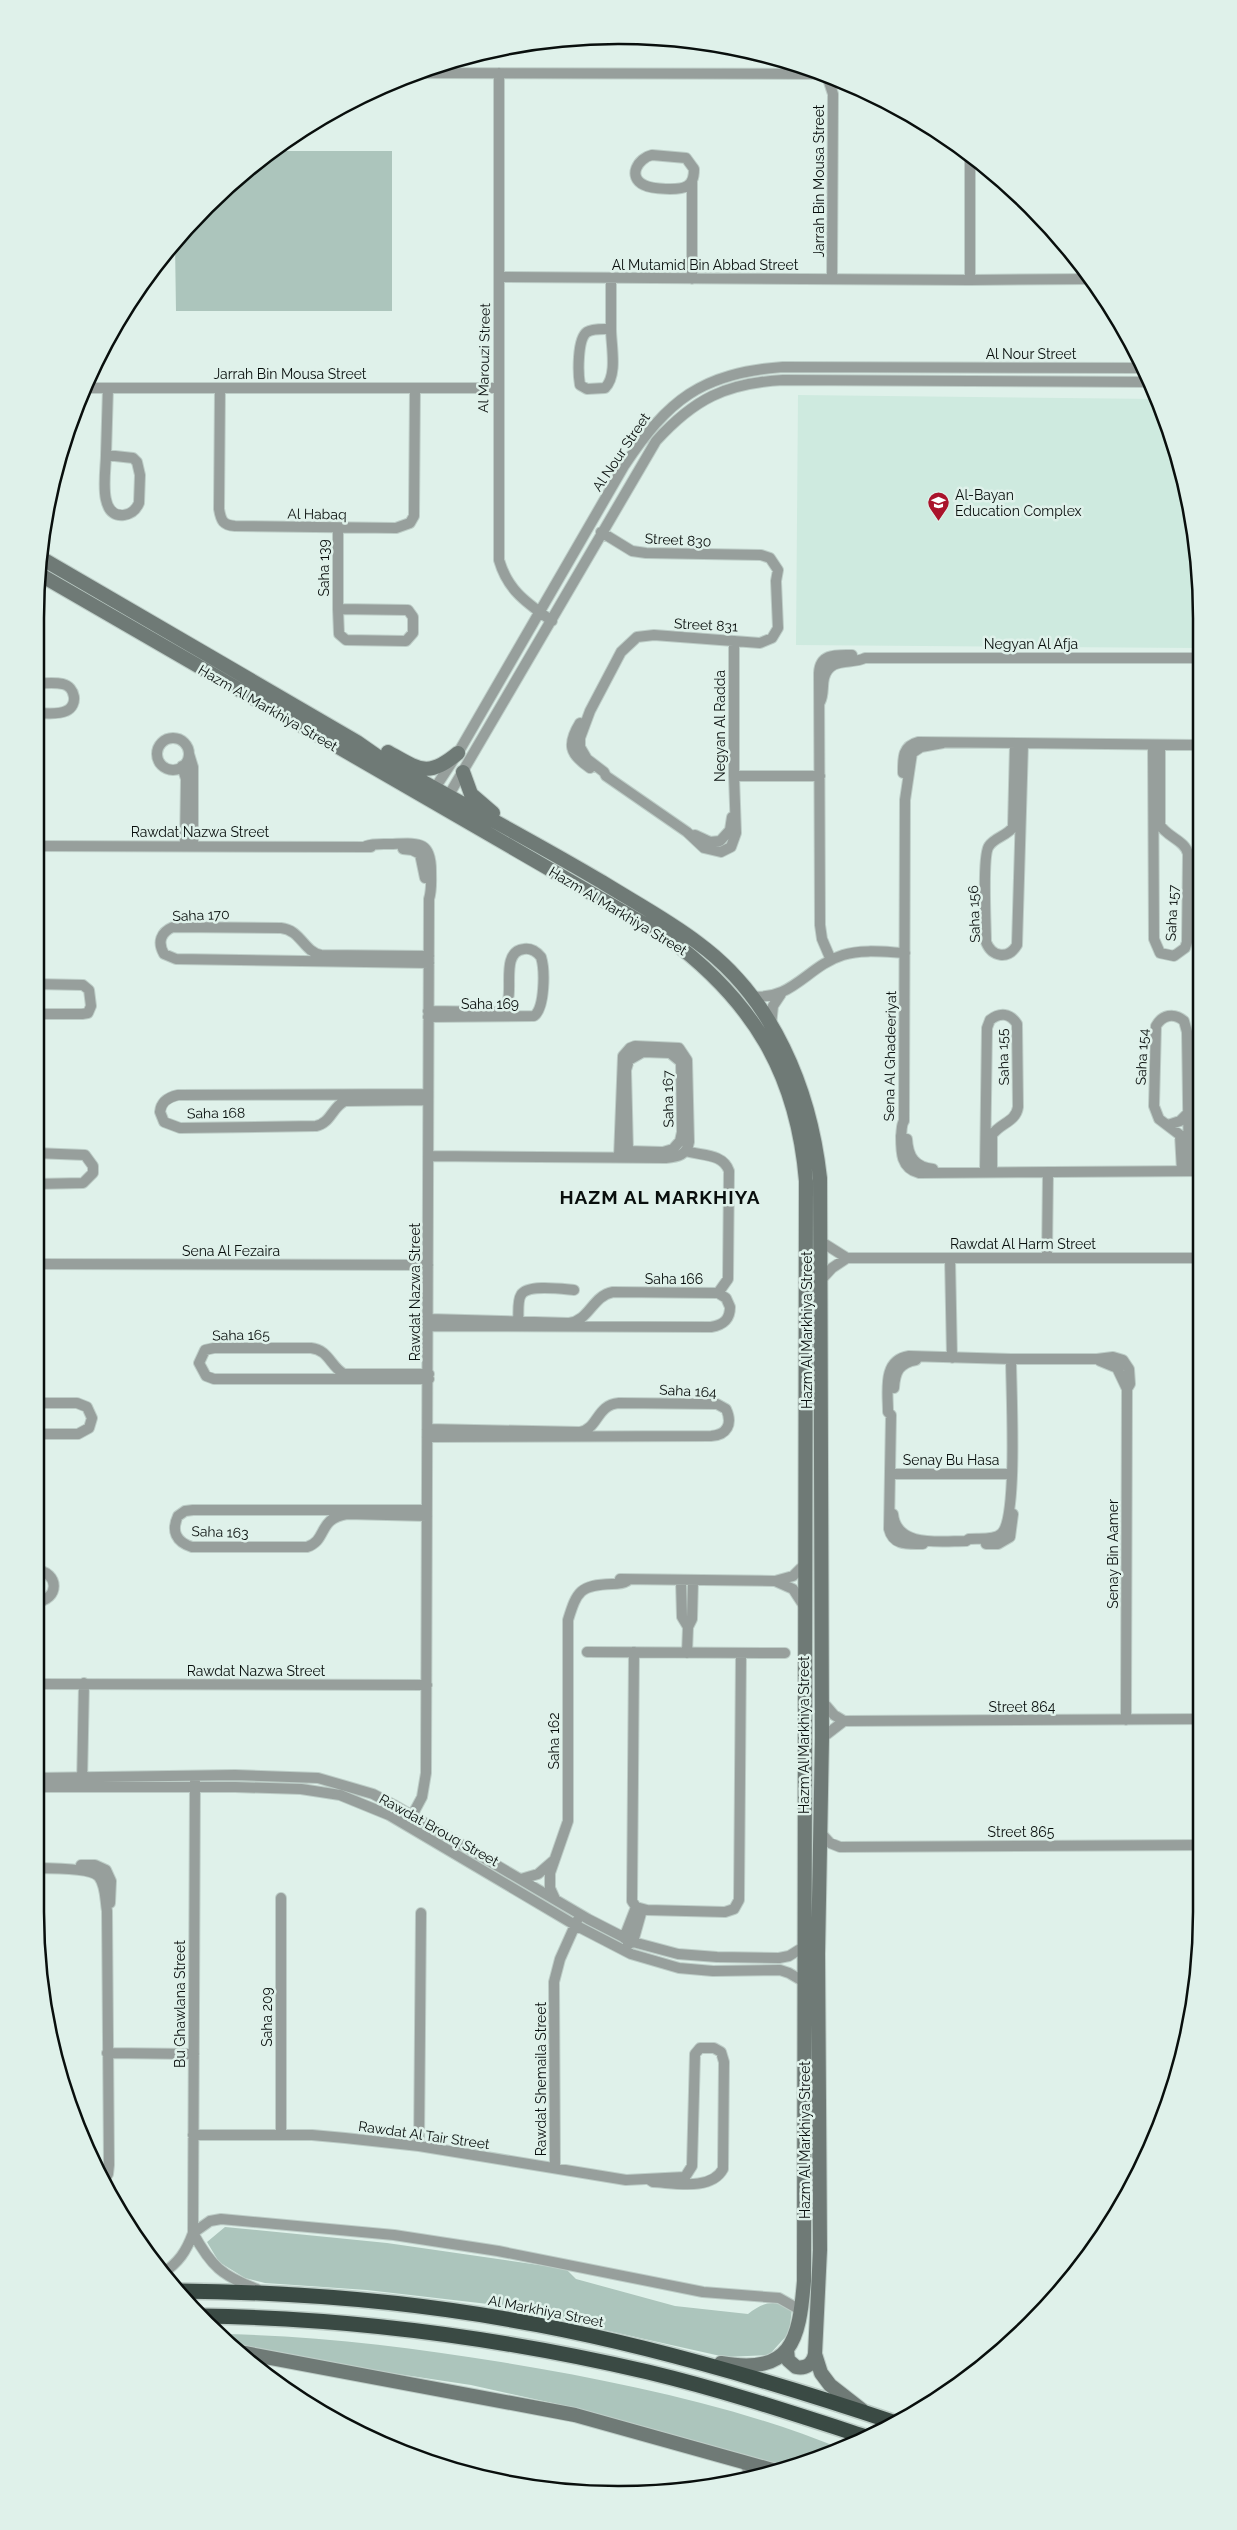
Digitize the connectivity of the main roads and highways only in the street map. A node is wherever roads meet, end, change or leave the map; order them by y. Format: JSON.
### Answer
{"nodes":[{"id":1,"x":187,"y":2291,"type":"edge"},
{"id":2,"x":210,"y":2316,"type":"edge"},
{"id":3,"x":886,"y":2420,"type":"edge"},
{"id":4,"x":845,"y":2430,"type":"junction"},
{"id":5,"x":857,"y":2434,"type":"edge"},
{"id":6,"x":851,"y":2436,"type":"edge"}],
"edges":[{"from":1,"to":3,"type":"highway","name":"Al Markhiya Street"},
{"from":2,"to":4,"type":"highway"},
{"from":4,"to":5,"type":"highway"},
{"from":4,"to":6,"type":"highway"}]}
